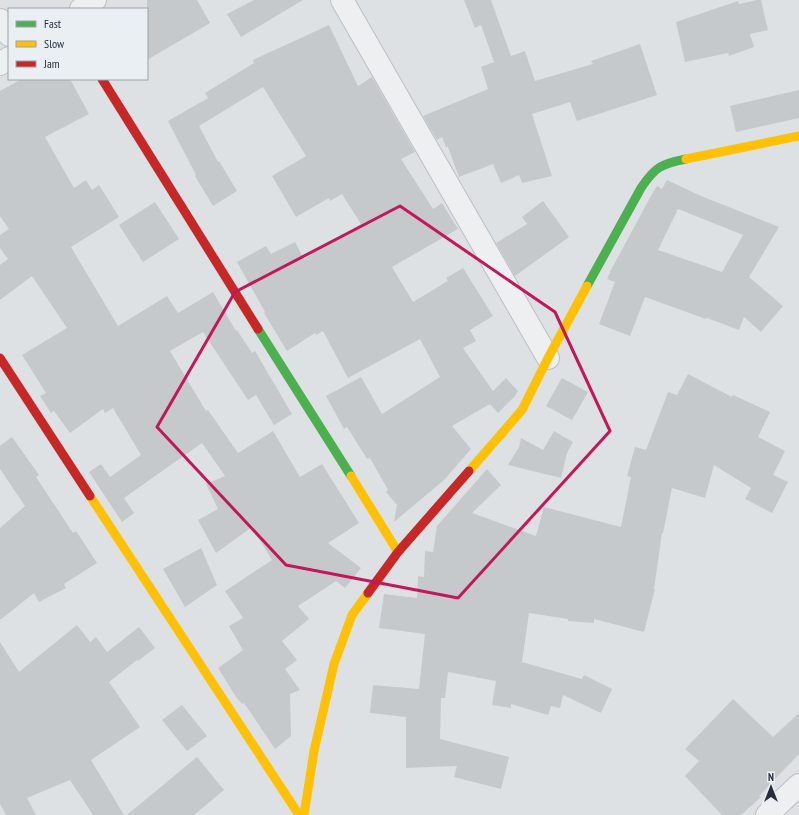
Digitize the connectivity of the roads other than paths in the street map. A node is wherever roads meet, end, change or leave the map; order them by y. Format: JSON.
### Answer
{"nodes":[{"id":1,"x":95,"y":0,"type":"edge"},
{"id":2,"x":342,"y":0,"type":"edge"},
{"id":3,"x":83,"y":8,"type":"edge"},
{"id":4,"x":0,"y":20,"type":"edge"},
{"id":5,"x":8,"y":33,"type":"edge"},
{"id":6,"x":103,"y":80,"type":"edge"},
{"id":7,"x":799,"y":136,"type":"edge"},
{"id":8,"x":0,"y":358,"type":"edge"},
{"id":9,"x":548,"y":358,"type":"junction"},
{"id":10,"x":398,"y":552,"type":"junction"},
{"id":11,"x":799,"y":785,"type":"edge"},
{"id":12,"x":299,"y":815,"type":"edge"},
{"id":13,"x":304,"y":815,"type":"edge"},
{"id":14,"x":767,"y":815,"type":"edge"}],
"edges":[{"from":1,"to":3,"type":"street"},
{"from":2,"to":9,"type":"street"},
{"from":4,"to":5,"type":"street"},
{"from":6,"to":10,"type":"street"},
{"from":7,"to":9,"type":"street"},
{"from":8,"to":12,"type":"street"},
{"from":9,"to":10,"type":"street"},
{"from":10,"to":13,"type":"street"},
{"from":11,"to":14,"type":"street"}]}
